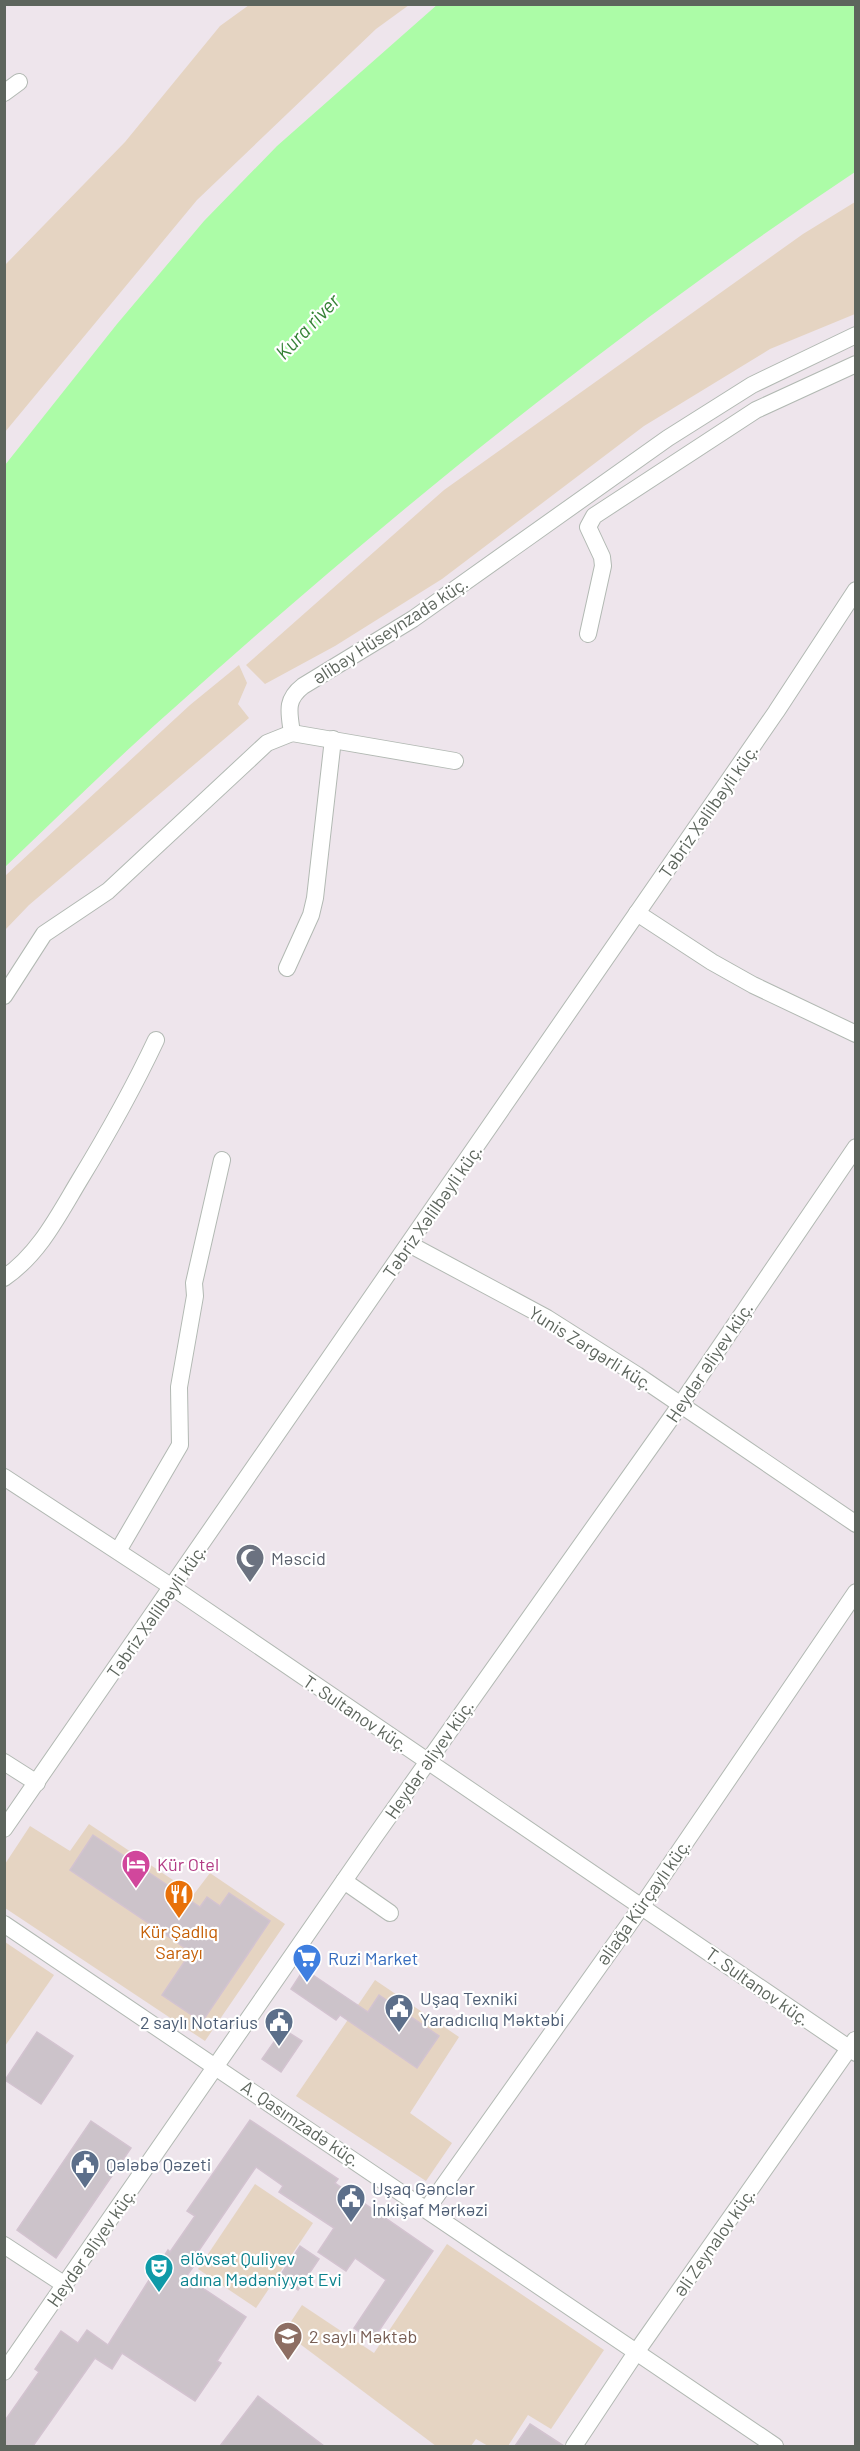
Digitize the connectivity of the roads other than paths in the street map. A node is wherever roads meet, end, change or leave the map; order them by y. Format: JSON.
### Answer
{"nodes":[{"id":1,"x":20,"y":82,"type":"dead end"},
{"id":2,"x":4,"y":93,"type":"edge"},
{"id":3,"x":855,"y":335,"type":"edge"},
{"id":4,"x":855,"y":364,"type":"edge"},
{"id":5,"x":855,"y":590,"type":"edge"},
{"id":6,"x":588,"y":634,"type":"dead end"},
{"id":7,"x":292,"y":733,"type":"junction"},
{"id":8,"x":333,"y":739,"type":"junction"},
{"id":9,"x":455,"y":761,"type":"dead end"},
{"id":10,"x":637,"y":913,"type":"junction"},
{"id":11,"x":287,"y":968,"type":"dead end"},
{"id":12,"x":4,"y":996,"type":"edge"},
{"id":13,"x":855,"y":1034,"type":"edge"},
{"id":14,"x":156,"y":1040,"type":"dead end"},
{"id":15,"x":855,"y":1147,"type":"edge"},
{"id":16,"x":222,"y":1160,"type":"dead end"},
{"id":17,"x":409,"y":1244,"type":"junction"},
{"id":18,"x":4,"y":1278,"type":"edge"},
{"id":19,"x":681,"y":1404,"type":"junction"},
{"id":20,"x":4,"y":1477,"type":"edge"},
{"id":21,"x":855,"y":1524,"type":"edge"},
{"id":22,"x":118,"y":1551,"type":"junction"},
{"id":23,"x":172,"y":1587,"type":"junction"},
{"id":24,"x":855,"y":1592,"type":"edge"},
{"id":25,"x":4,"y":1762,"type":"edge"},
{"id":26,"x":427,"y":1762,"type":"junction"},
{"id":27,"x":37,"y":1783,"type":"junction"},
{"id":28,"x":4,"y":1829,"type":"edge"},
{"id":29,"x":344,"y":1881,"type":"junction"},
{"id":30,"x":642,"y":1906,"type":"junction"},
{"id":31,"x":390,"y":1913,"type":"dead end"},
{"id":32,"x":4,"y":1924,"type":"edge"},
{"id":33,"x":853,"y":2047,"type":"edge"},
{"id":34,"x":216,"y":2066,"type":"junction"},
{"id":35,"x":427,"y":2209,"type":"junction"},
{"id":36,"x":4,"y":2245,"type":"edge"},
{"id":37,"x":65,"y":2285,"type":"junction"},
{"id":38,"x":638,"y":2351,"type":"junction"},
{"id":39,"x":4,"y":2372,"type":"edge"},
{"id":40,"x":574,"y":2446,"type":"edge"},
{"id":41,"x":775,"y":2446,"type":"edge"}],
"edges":[{"from":1,"to":2,"type":"street"},
{"from":3,"to":7,"type":"street","name":"Əlibəy Hüseynzadə küç."},
{"from":4,"to":6,"type":"street"},
{"from":5,"to":10,"type":"street","name":"Təbriz Xəlilbəyli küç."},
{"from":7,"to":8,"type":"street"},
{"from":7,"to":12,"type":"street"},
{"from":8,"to":9,"type":"street"},
{"from":8,"to":11,"type":"street"},
{"from":10,"to":13,"type":"street"},
{"from":10,"to":17,"type":"street","name":"Təbriz Xəlilbəyli küç."},
{"from":14,"to":18,"type":"street"},
{"from":15,"to":19,"type":"street","name":"Heydər Əliyev küç."},
{"from":16,"to":22,"type":"street"},
{"from":17,"to":19,"type":"street","name":"Yunis Zərgərli küç."},
{"from":17,"to":23,"type":"street","name":"Təbriz Xəlilbəyli küç."},
{"from":19,"to":21,"type":"street","name":"Yunis Zərgərli küç."},
{"from":19,"to":26,"type":"street","name":"Heydər Əliyev küç."},
{"from":20,"to":22,"type":"street","name":"T. Sultanov küç."},
{"from":22,"to":23,"type":"street","name":"T. Sultanov küç."},
{"from":23,"to":26,"type":"street","name":"T. Sultanov küç."},
{"from":23,"to":27,"type":"street","name":"Təbriz Xəlilbəyli küç."},
{"from":24,"to":30,"type":"street","name":"Əliağa Kürçaylı küç."},
{"from":25,"to":27,"type":"street"},
{"from":26,"to":29,"type":"street","name":"Heydər Əliyev küç."},
{"from":26,"to":30,"type":"street","name":"T. Sultanov küç."},
{"from":27,"to":28,"type":"street","name":"Təbriz Xəlilbəyli küç."},
{"from":29,"to":31,"type":"street"},
{"from":29,"to":34,"type":"street","name":"Heydər Əliyev küç."},
{"from":30,"to":33,"type":"street","name":"T. Sultanov küç."},
{"from":30,"to":35,"type":"street","name":"Əliağa Kürçaylı küç."},
{"from":32,"to":34,"type":"street","name":"A. Qasımzadə küç."},
{"from":33,"to":38,"type":"street","name":"Əli Zeynalov küç."},
{"from":34,"to":35,"type":"street","name":"A. Qasımzadə küç."},
{"from":34,"to":37,"type":"street","name":"Heydər Əliyev küç."},
{"from":35,"to":38,"type":"street","name":"A. Qasımzadə küç."},
{"from":36,"to":37,"type":"street"},
{"from":37,"to":39,"type":"street","name":"Heydər Əliyev küç."},
{"from":38,"to":40,"type":"street","name":"Əli Zeynalov küç."},
{"from":38,"to":41,"type":"street","name":"A. Qasımzadə küç."}]}
